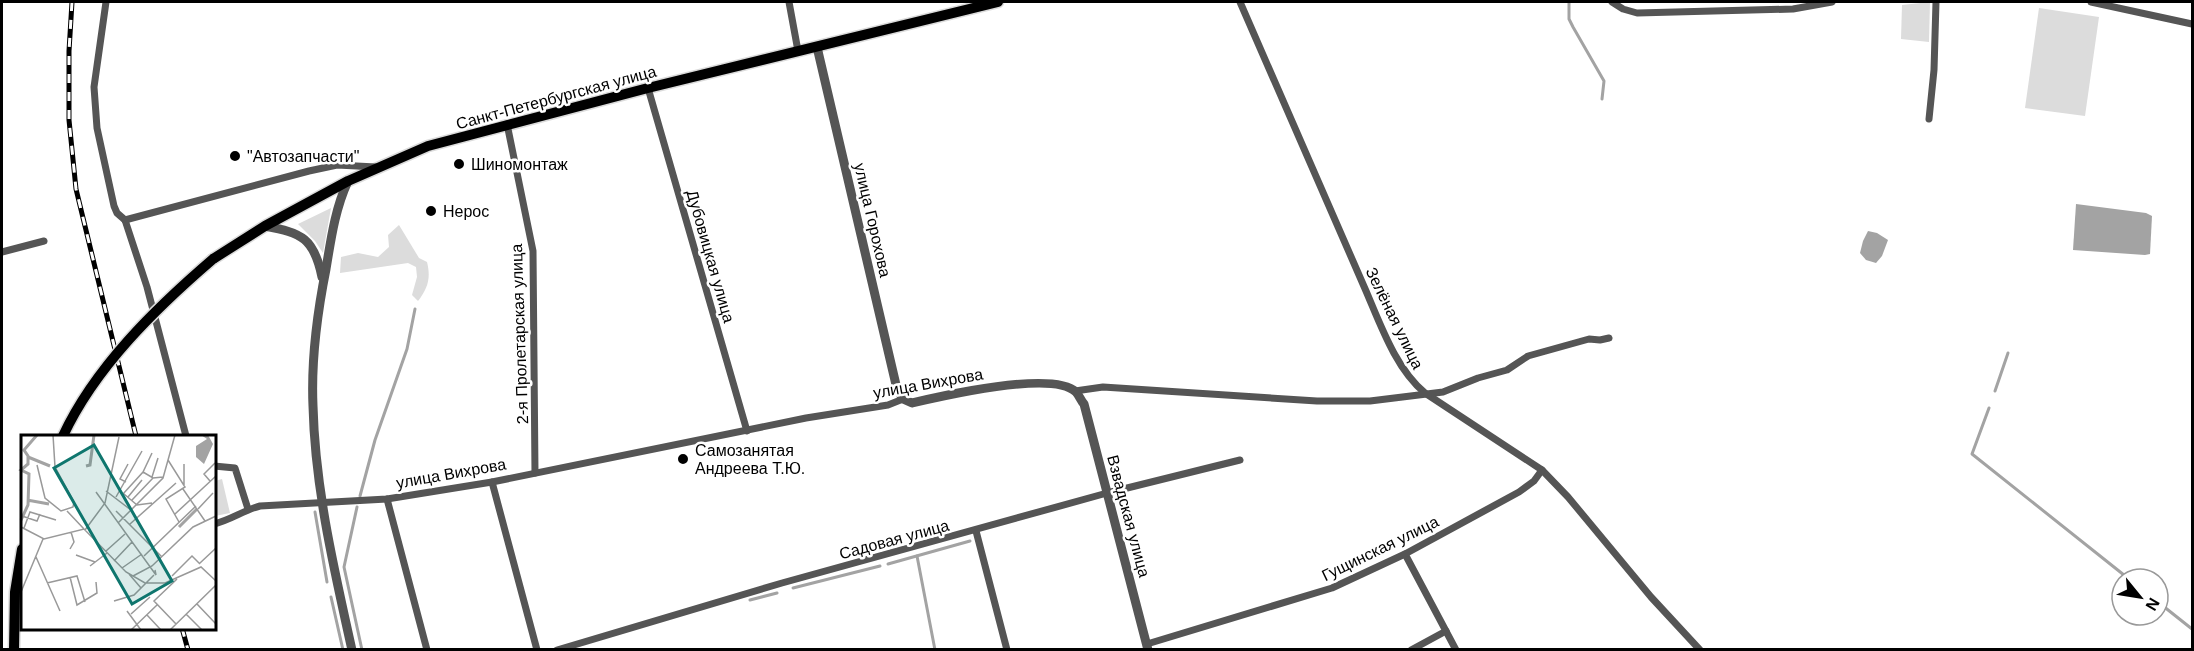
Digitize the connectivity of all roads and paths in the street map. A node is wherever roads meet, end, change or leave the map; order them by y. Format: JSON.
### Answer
{"nodes":[{"id":1,"x":106,"y":2,"type":"edge"},
{"id":2,"x":789,"y":2,"type":"edge"},
{"id":3,"x":998,"y":2,"type":"edge"},
{"id":4,"x":1240,"y":2,"type":"edge"},
{"id":5,"x":1612,"y":2,"type":"edge"},
{"id":6,"x":1832,"y":2,"type":"edge"},
{"id":7,"x":1936,"y":2,"type":"edge"},
{"id":8,"x":2091,"y":2,"type":"edge"},
{"id":9,"x":2193,"y":24,"type":"edge"},
{"id":10,"x":817,"y":46,"type":"junction"},
{"id":11,"x":798,"y":51,"type":"junction"},
{"id":12,"x":648,"y":88,"type":"junction"},
{"id":13,"x":1929,"y":119,"type":"dead end"},
{"id":14,"x":507,"y":124,"type":"junction"},
{"id":15,"x":378,"y":167,"type":"junction"},
{"id":16,"x":348,"y":181,"type":"junction"},
{"id":17,"x":125,"y":220,"type":"junction"},
{"id":18,"x":265,"y":226,"type":"junction"},
{"id":19,"x":44,"y":241,"type":"dead end"},
{"id":20,"x":2,"y":252,"type":"edge"},
{"id":21,"x":323,"y":282,"type":"junction"},
{"id":22,"x":1609,"y":338,"type":"dead end"},
{"id":23,"x":1075,"y":391,"type":"junction"},
{"id":24,"x":1425,"y":393,"type":"junction"},
{"id":25,"x":903,"y":399,"type":"junction"},
{"id":26,"x":747,"y":431,"type":"junction"},
{"id":27,"x":64,"y":435,"type":"edge"},
{"id":28,"x":186,"y":435,"type":"edge"},
{"id":29,"x":1240,"y":460,"type":"dead end"},
{"id":30,"x":216,"y":466,"type":"edge"},
{"id":31,"x":1542,"y":470,"type":"junction"},
{"id":32,"x":535,"y":473,"type":"junction"},
{"id":33,"x":492,"y":482,"type":"junction"},
{"id":34,"x":1107,"y":494,"type":"junction"},
{"id":35,"x":387,"y":499,"type":"junction"},
{"id":36,"x":321,"y":502,"type":"junction"},
{"id":37,"x":248,"y":509,"type":"junction"},
{"id":38,"x":216,"y":524,"type":"edge"},
{"id":39,"x":976,"y":531,"type":"junction"},
{"id":40,"x":1405,"y":554,"type":"junction"},
{"id":41,"x":21,"y":555,"type":"edge"},
{"id":42,"x":1446,"y":631,"type":"junction"},
{"id":43,"x":1147,"y":647,"type":"edge"},
{"id":44,"x":14,"y":650,"type":"edge"},
{"id":45,"x":352,"y":650,"type":"edge"},
{"id":46,"x":427,"y":650,"type":"edge"},
{"id":47,"x":537,"y":650,"type":"edge"},
{"id":48,"x":556,"y":650,"type":"edge"},
{"id":49,"x":1007,"y":650,"type":"edge"},
{"id":50,"x":1411,"y":650,"type":"edge"},
{"id":51,"x":1456,"y":650,"type":"edge"},
{"id":52,"x":1700,"y":650,"type":"edge"}],
"edges":[{"from":1,"to":17,"type":"street"},
{"from":2,"to":11,"type":"street"},
{"from":3,"to":10,"type":"main road","name":"Санкт-Петербургская улица"},
{"from":4,"to":24,"type":"street","name":"Зелёная улица"},
{"from":5,"to":6,"type":"street"},
{"from":7,"to":13,"type":"street"},
{"from":8,"to":9,"type":"street"},
{"from":10,"to":11,"type":"main road","name":"Санкт-Петербургская улица"},
{"from":10,"to":25,"type":"street","name":"улица Горохова"},
{"from":11,"to":12,"type":"main road","name":"Санкт-Петербургская улица"},
{"from":12,"to":14,"type":"main road","name":"Санкт-Петербургская улица"},
{"from":12,"to":26,"type":"street","name":"Дубовицкая улица"},
{"from":14,"to":15,"type":"main road","name":"Санкт-Петербургская улица"},
{"from":14,"to":32,"type":"street","name":"2-я Пролетарская улица"},
{"from":15,"to":16,"type":"main road"},
{"from":15,"to":17,"type":"street","name":"Санкт-Петербургская улица"},
{"from":16,"to":18,"type":"main road"},
{"from":16,"to":21,"type":"street"},
{"from":17,"to":28,"type":"street"},
{"from":18,"to":21,"type":"street"},
{"from":18,"to":27,"type":"main road","bridge":true},
{"from":19,"to":20,"type":"street"},
{"from":21,"to":36,"type":"street"},
{"from":22,"to":24,"type":"street","name":"улица Вихрова"},
{"from":23,"to":24,"type":"street","name":"улица Вихрова"},
{"from":23,"to":25,"type":"street","name":"улица Вихрова"},
{"from":23,"to":34,"type":"street","name":"Взвадская улица"},
{"from":24,"to":31,"type":"street","name":"Зелёная улица"},
{"from":25,"to":26,"type":"street","name":"улица Вихрова"},
{"from":26,"to":32,"type":"street","name":"улица Вихрова"},
{"from":29,"to":34,"type":"street","name":"Садовая улица"},
{"from":30,"to":37,"type":"street"},
{"from":31,"to":40,"type":"street","name":"Гущинская улица"},
{"from":31,"to":52,"type":"street","name":"Зелёная улица"},
{"from":32,"to":33,"type":"street","name":"улица Вихрова"},
{"from":33,"to":35,"type":"street","name":"улица Вихрова"},
{"from":33,"to":47,"type":"street"},
{"from":34,"to":39,"type":"street","name":"Садовая улица"},
{"from":34,"to":43,"type":"street","name":"Взвадская улица"},
{"from":35,"to":36,"type":"street","name":"улица Вихрова"},
{"from":35,"to":46,"type":"street"},
{"from":36,"to":37,"type":"street","name":"улица Вихрова"},
{"from":36,"to":45,"type":"street"},
{"from":37,"to":38,"type":"street","name":"улица Вихрова"},
{"from":39,"to":48,"type":"street","name":"Садовая улица"},
{"from":39,"to":49,"type":"street"},
{"from":40,"to":42,"type":"street"},
{"from":40,"to":43,"type":"street","name":"Гущинская улица"},
{"from":41,"to":44,"type":"main road"},
{"from":42,"to":50,"type":"street"},
{"from":42,"to":51,"type":"street"}]}
